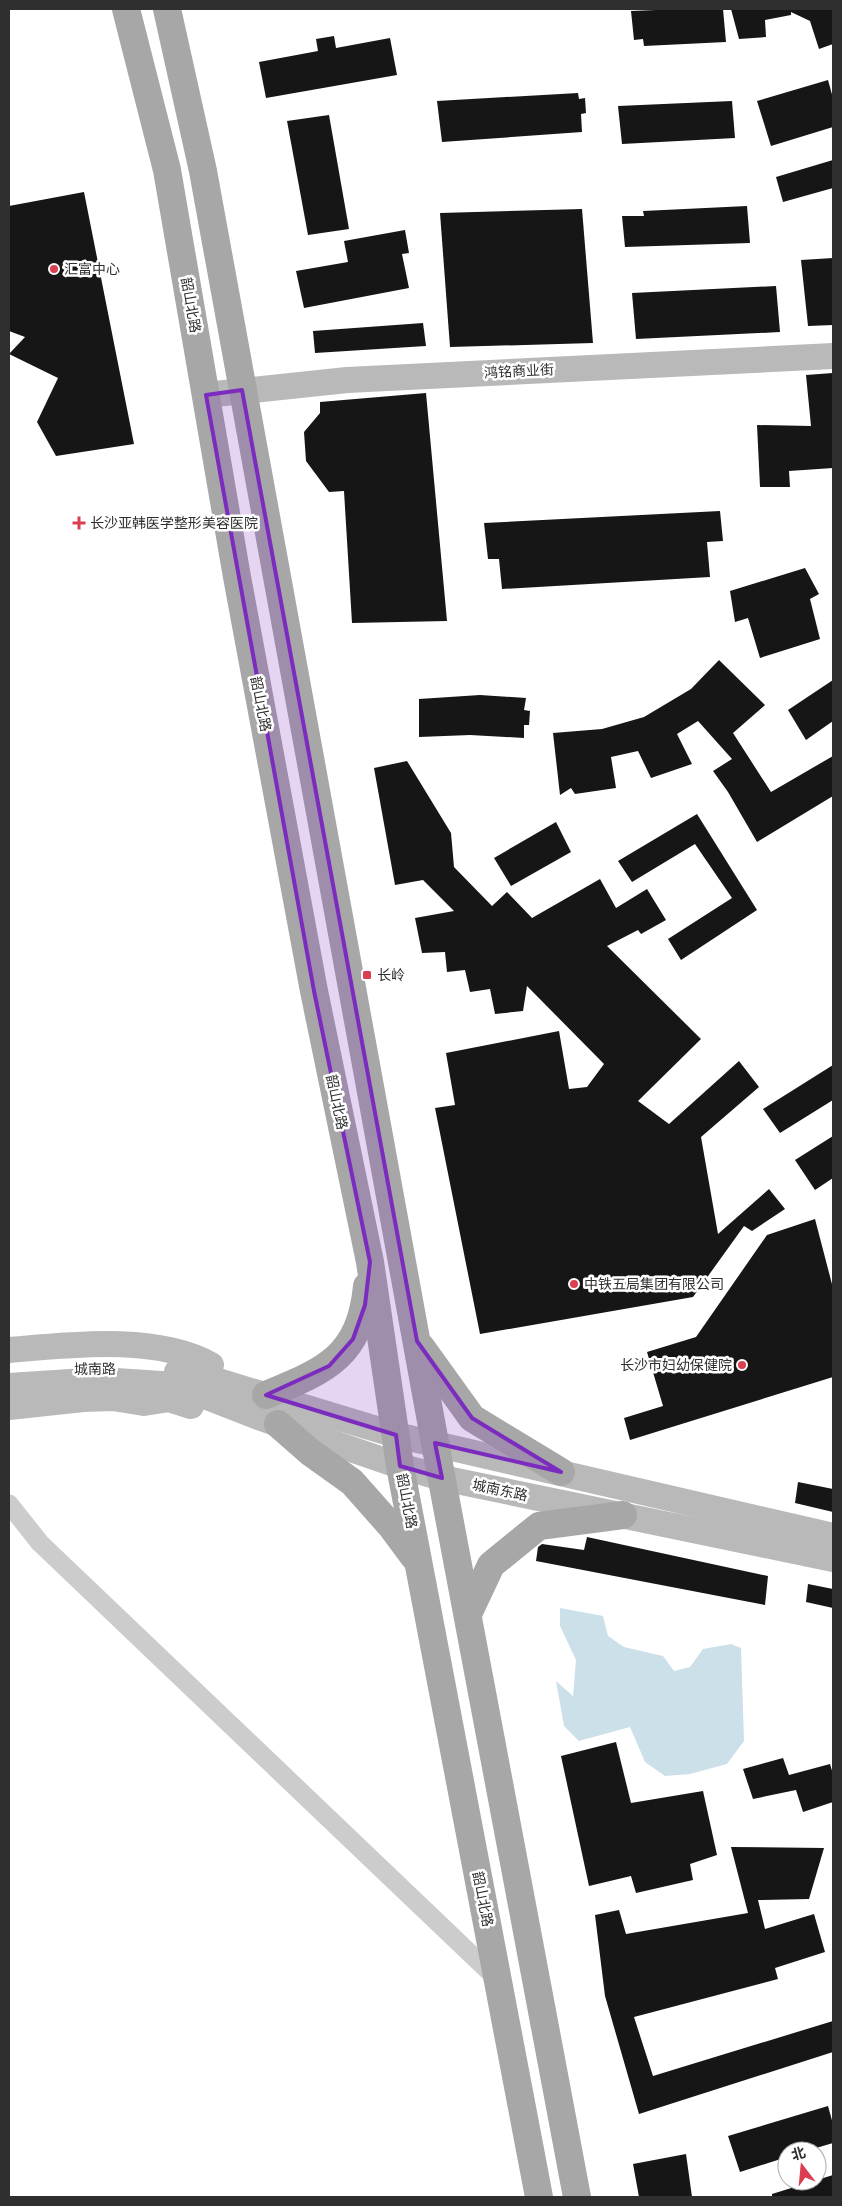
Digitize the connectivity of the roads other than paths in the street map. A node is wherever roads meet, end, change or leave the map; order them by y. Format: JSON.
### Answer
{"nodes":[{"id":1,"x":126,"y":9,"type":"edge"},
{"id":2,"x":167,"y":9,"type":"edge"},
{"id":3,"x":833,"y":356,"type":"edge"},
{"id":4,"x":242,"y":390,"type":"junction"},
{"id":5,"x":206,"y":395,"type":"junction"},
{"id":6,"x":370,"y":1262,"type":"junction"},
{"id":7,"x":417,"y":1341,"type":"junction"},
{"id":8,"x":9,"y":1350,"type":"edge"},
{"id":9,"x":9,"y":1372,"type":"edge"},
{"id":10,"x":178,"y":1379,"type":"junction"},
{"id":11,"x":9,"y":1386,"type":"edge"},
{"id":12,"x":9,"y":1407,"type":"edge"},
{"id":13,"x":266,"y":1408,"type":"junction"},
{"id":14,"x":396,"y":1435,"type":"junction"},
{"id":15,"x":436,"y":1443,"type":"junction"},
{"id":16,"x":400,"y":1466,"type":"junction"},
{"id":17,"x":561,"y":1472,"type":"junction"},
{"id":18,"x":442,"y":1478,"type":"junction"},
{"id":19,"x":9,"y":1504,"type":"edge"},
{"id":20,"x":623,"y":1515,"type":"junction"},
{"id":21,"x":833,"y":1536,"type":"edge"},
{"id":22,"x":833,"y":1559,"type":"edge"},
{"id":23,"x":419,"y":1568,"type":"junction"},
{"id":24,"x":468,"y":1614,"type":"junction"},
{"id":25,"x":498,"y":1980,"type":"junction"},
{"id":26,"x":540,"y":2197,"type":"edge"},
{"id":27,"x":577,"y":2197,"type":"edge"}],
"edges":[{"from":1,"to":5,"type":"main road","name":"韶山北路"},
{"from":2,"to":4,"type":"main road"},
{"from":3,"to":4,"type":"main road","name":"鸿铭商业街"},
{"from":4,"to":5,"type":"main road","name":"鸿铭商业街"},
{"from":4,"to":7,"type":"main road"},
{"from":5,"to":6,"type":"main road","name":"韶山北路"},
{"from":6,"to":13,"type":"main road"},
{"from":6,"to":14,"type":"main road","name":"韶山北路"},
{"from":7,"to":15,"type":"main road"},
{"from":7,"to":17,"type":"main road"},
{"from":8,"to":13,"type":"main road"},
{"from":9,"to":10,"type":"main road","name":"城南路"},
{"from":10,"to":11,"type":"main road"},
{"from":10,"to":13,"type":"main road","name":"城南东路"},
{"from":12,"to":13,"type":"main road"},
{"from":13,"to":14,"type":"main road","name":"城南东路"},
{"from":13,"to":16,"type":"main road","name":"城南东路"},
{"from":13,"to":23,"type":"main road"},
{"from":14,"to":15,"type":"main road","name":"城南东路"},
{"from":14,"to":16,"type":"main road","name":"韶山北路"},
{"from":15,"to":17,"type":"main road","name":"城南东路"},
{"from":15,"to":18,"type":"main road"},
{"from":16,"to":18,"type":"main road","name":"城南东路"},
{"from":16,"to":23,"type":"main road","name":"韶山北路"},
{"from":17,"to":21,"type":"main road","name":"城南东路"},
{"from":18,"to":20,"type":"main road","name":"城南东路"},
{"from":18,"to":24,"type":"main road"},
{"from":19,"to":25,"type":"street"},
{"from":20,"to":22,"type":"main road","name":"城南东路"},
{"from":20,"to":24,"type":"main road"},
{"from":23,"to":25,"type":"main road","name":"韶山北路"},
{"from":24,"to":27,"type":"main road"},
{"from":25,"to":26,"type":"main road","name":"韶山北路"}]}
